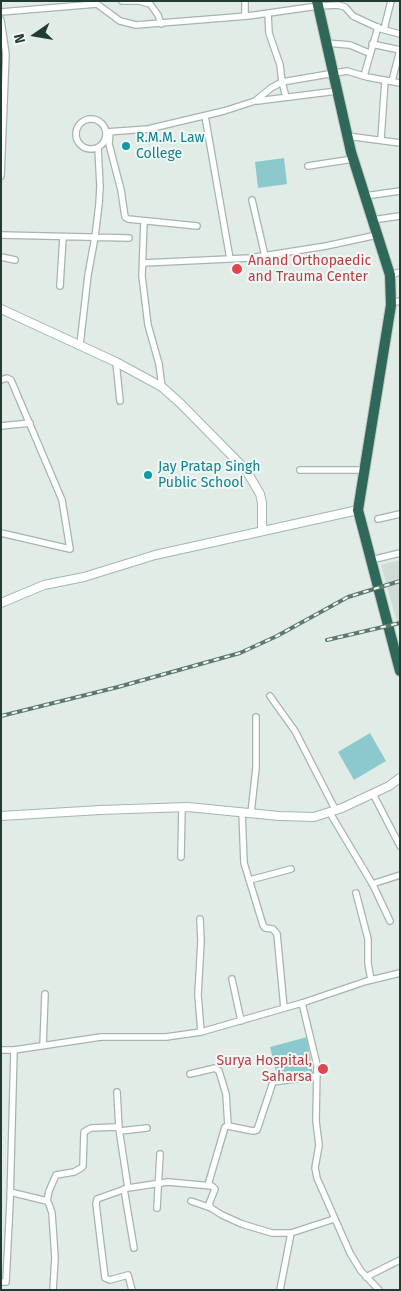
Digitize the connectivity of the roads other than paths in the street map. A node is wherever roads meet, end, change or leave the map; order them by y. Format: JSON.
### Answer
{"nodes":[{"id":1,"x":122,"y":1,"type":"edge"},
{"id":2,"x":245,"y":1,"type":"edge"},
{"id":3,"x":391,"y":1,"type":"edge"},
{"id":4,"x":317,"y":4,"type":"edge"},
{"id":5,"x":1,"y":12,"type":"edge"},
{"id":6,"x":268,"y":14,"type":"junction"},
{"id":7,"x":245,"y":16,"type":"junction"},
{"id":8,"x":1,"y":20,"type":"edge"},
{"id":9,"x":161,"y":24,"type":"junction"},
{"id":10,"x":381,"y":28,"type":"junction"},
{"id":11,"x":400,"y":34,"type":"edge"},
{"id":12,"x":326,"y":43,"type":"junction"},
{"id":13,"x":372,"y":44,"type":"junction"},
{"id":14,"x":400,"y":50,"type":"edge"},
{"id":15,"x":369,"y":53,"type":"junction"},
{"id":16,"x":332,"y":73,"type":"junction"},
{"id":17,"x":364,"y":76,"type":"junction"},
{"id":18,"x":384,"y":80,"type":"junction"},
{"id":19,"x":392,"y":81,"type":"junction"},
{"id":20,"x":282,"y":82,"type":"junction"},
{"id":21,"x":400,"y":83,"type":"edge"},
{"id":22,"x":4,"y":86,"type":"edge"},
{"id":23,"x":337,"y":91,"type":"junction"},
{"id":24,"x":286,"y":97,"type":"junction"},
{"id":25,"x":255,"y":101,"type":"junction"},
{"id":26,"x":205,"y":116,"type":"junction"},
{"id":27,"x":3,"y":131,"type":"edge"},
{"id":28,"x":108,"y":132,"type":"junction"},
{"id":29,"x":347,"y":136,"type":"junction"},
{"id":30,"x":381,"y":139,"type":"junction"},
{"id":31,"x":400,"y":143,"type":"edge"},
{"id":32,"x":98,"y":148,"type":"junction"},
{"id":33,"x":353,"y":159,"type":"junction"},
{"id":34,"x":2,"y":160,"type":"edge"},
{"id":35,"x":308,"y":166,"type":"dead end"},
{"id":36,"x":1,"y":176,"type":"edge"},
{"id":37,"x":400,"y":191,"type":"edge"},
{"id":38,"x":365,"y":196,"type":"junction"},
{"id":39,"x":252,"y":200,"type":"dead end"},
{"id":40,"x":400,"y":216,"type":"edge"},
{"id":41,"x":372,"y":220,"type":"junction"},
{"id":42,"x":144,"y":221,"type":"junction"},
{"id":43,"x":197,"y":226,"type":"dead end"},
{"id":44,"x":1,"y":235,"type":"edge"},
{"id":45,"x":377,"y":235,"type":"junction"},
{"id":46,"x":63,"y":237,"type":"junction"},
{"id":47,"x":95,"y":237,"type":"junction"},
{"id":48,"x":129,"y":238,"type":"dead end"},
{"id":49,"x":265,"y":256,"type":"junction"},
{"id":50,"x":1,"y":258,"type":"edge"},
{"id":51,"x":230,"y":259,"type":"junction"},
{"id":52,"x":15,"y":260,"type":"dead end"},
{"id":53,"x":143,"y":263,"type":"junction"},
{"id":54,"x":395,"y":274,"type":"edge"},
{"id":55,"x":60,"y":286,"type":"dead end"},
{"id":56,"x":396,"y":302,"type":"edge"},
{"id":57,"x":1,"y":309,"type":"edge"},
{"id":58,"x":80,"y":345,"type":"junction"},
{"id":59,"x":116,"y":362,"type":"junction"},
{"id":60,"x":1,"y":380,"type":"edge"},
{"id":61,"x":162,"y":387,"type":"junction"},
{"id":62,"x":120,"y":401,"type":"dead end"},
{"id":63,"x":30,"y":423,"type":"junction"},
{"id":64,"x":1,"y":426,"type":"edge"},
{"id":65,"x":300,"y":470,"type":"dead end"},
{"id":66,"x":364,"y":470,"type":"junction"},
{"id":67,"x":358,"y":510,"type":"junction"},
{"id":68,"x":400,"y":514,"type":"edge"},
{"id":69,"x":378,"y":519,"type":"dead end"},
{"id":70,"x":262,"y":530,"type":"junction"},
{"id":71,"x":1,"y":533,"type":"edge"},
{"id":72,"x":400,"y":553,"type":"edge"},
{"id":73,"x":371,"y":560,"type":"junction"},
{"id":74,"x":1,"y":602,"type":"edge"},
{"id":75,"x":400,"y":671,"type":"edge"},
{"id":76,"x":270,"y":696,"type":"dead end"},
{"id":77,"x":256,"y":717,"type":"dead end"},
{"id":78,"x":400,"y":778,"type":"edge"},
{"id":79,"x":373,"y":794,"type":"junction"},
{"id":80,"x":182,"y":807,"type":"junction"},
{"id":81,"x":242,"y":812,"type":"junction"},
{"id":82,"x":333,"y":812,"type":"junction"},
{"id":83,"x":251,"y":813,"type":"junction"},
{"id":84,"x":1,"y":816,"type":"edge"},
{"id":85,"x":400,"y":846,"type":"edge"},
{"id":86,"x":181,"y":857,"type":"dead end"},
{"id":87,"x":291,"y":869,"type":"dead end"},
{"id":88,"x":400,"y":875,"type":"edge"},
{"id":89,"x":250,"y":880,"type":"junction"},
{"id":90,"x":372,"y":884,"type":"junction"},
{"id":91,"x":356,"y":893,"type":"dead end"},
{"id":92,"x":200,"y":919,"type":"dead end"},
{"id":93,"x":390,"y":922,"type":"dead end"},
{"id":94,"x":400,"y":973,"type":"edge"},
{"id":95,"x":232,"y":979,"type":"dead end"},
{"id":96,"x":371,"y":980,"type":"junction"},
{"id":97,"x":45,"y":994,"type":"dead end"},
{"id":98,"x":302,"y":1003,"type":"junction"},
{"id":99,"x":284,"y":1008,"type":"junction"},
{"id":100,"x":241,"y":1021,"type":"junction"},
{"id":101,"x":201,"y":1032,"type":"junction"},
{"id":102,"x":43,"y":1046,"type":"junction"},
{"id":103,"x":1,"y":1050,"type":"edge"},
{"id":104,"x":14,"y":1050,"type":"junction"},
{"id":105,"x":190,"y":1074,"type":"dead end"},
{"id":106,"x":317,"y":1076,"type":"junction"},
{"id":107,"x":117,"y":1092,"type":"dead end"},
{"id":108,"x":228,"y":1126,"type":"junction"},
{"id":109,"x":148,"y":1128,"type":"dead end"},
{"id":110,"x":119,"y":1130,"type":"junction"},
{"id":111,"x":160,"y":1154,"type":"dead end"},
{"id":112,"x":158,"y":1184,"type":"junction"},
{"id":113,"x":208,"y":1185,"type":"junction"},
{"id":114,"x":126,"y":1188,"type":"junction"},
{"id":115,"x":10,"y":1192,"type":"junction"},
{"id":116,"x":47,"y":1201,"type":"junction"},
{"id":117,"x":190,"y":1201,"type":"dead end"},
{"id":118,"x":157,"y":1208,"type":"dead end"},
{"id":119,"x":211,"y":1208,"type":"junction"},
{"id":120,"x":334,"y":1219,"type":"junction"},
{"id":121,"x":290,"y":1233,"type":"junction"},
{"id":122,"x":134,"y":1248,"type":"dead end"},
{"id":123,"x":400,"y":1260,"type":"edge"},
{"id":124,"x":366,"y":1277,"type":"junction"},
{"id":125,"x":1,"y":1282,"type":"edge"},
{"id":126,"x":53,"y":1290,"type":"edge"},
{"id":127,"x":132,"y":1290,"type":"edge"},
{"id":128,"x":280,"y":1290,"type":"edge"},
{"id":129,"x":379,"y":1290,"type":"edge"}],
"edges":[{"from":1,"to":9,"type":"street"},
{"from":2,"to":7,"type":"street"},
{"from":3,"to":10,"type":"street"},
{"from":4,"to":6,"type":"street"},
{"from":4,"to":10,"type":"street"},
{"from":4,"to":12,"type":"highway"},
{"from":5,"to":9,"type":"street"},
{"from":6,"to":7,"type":"street"},
{"from":6,"to":20,"type":"street"},
{"from":7,"to":9,"type":"street"},
{"from":8,"to":22,"type":"street"},
{"from":10,"to":11,"type":"street"},
{"from":10,"to":13,"type":"street"},
{"from":12,"to":15,"type":"street"},
{"from":12,"to":16,"type":"highway"},
{"from":13,"to":14,"type":"street"},
{"from":13,"to":15,"type":"street"},
{"from":14,"to":19,"type":"street"},
{"from":15,"to":17,"type":"street"},
{"from":16,"to":17,"type":"street"},
{"from":16,"to":20,"type":"street"},
{"from":16,"to":23,"type":"highway"},
{"from":17,"to":18,"type":"street"},
{"from":18,"to":19,"type":"street"},
{"from":18,"to":30,"type":"street"},
{"from":19,"to":21,"type":"street"},
{"from":20,"to":24,"type":"street"},
{"from":20,"to":25,"type":"street"},
{"from":22,"to":27,"type":"street"},
{"from":23,"to":24,"type":"street"},
{"from":23,"to":29,"type":"highway"},
{"from":24,"to":25,"type":"street"},
{"from":25,"to":26,"type":"street"},
{"from":26,"to":28,"type":"street"},
{"from":26,"to":51,"type":"street"},
{"from":27,"to":34,"type":"street"},
{"from":28,"to":32,"type":"street"},
{"from":28,"to":32,"type":"street"},
{"from":28,"to":42,"type":"street"},
{"from":29,"to":30,"type":"street"},
{"from":29,"to":33,"type":"highway"},
{"from":30,"to":31,"type":"street"},
{"from":32,"to":47,"type":"street"},
{"from":33,"to":35,"type":"street"},
{"from":33,"to":38,"type":"highway"},
{"from":34,"to":36,"type":"street"},
{"from":37,"to":38,"type":"street"},
{"from":38,"to":41,"type":"highway"},
{"from":39,"to":49,"type":"street"},
{"from":40,"to":41,"type":"street"},
{"from":41,"to":45,"type":"highway"},
{"from":42,"to":43,"type":"street"},
{"from":42,"to":53,"type":"street"},
{"from":44,"to":46,"type":"street"},
{"from":45,"to":49,"type":"street"},
{"from":45,"to":54,"type":"highway"},
{"from":46,"to":47,"type":"street"},
{"from":46,"to":55,"type":"street"},
{"from":47,"to":48,"type":"street"},
{"from":47,"to":58,"type":"street"},
{"from":49,"to":51,"type":"street"},
{"from":50,"to":52,"type":"street"},
{"from":51,"to":53,"type":"street"},
{"from":53,"to":61,"type":"street"},
{"from":54,"to":56,"type":"highway"},
{"from":56,"to":66,"type":"highway"},
{"from":57,"to":58,"type":"main road"},
{"from":58,"to":59,"type":"main road"},
{"from":59,"to":61,"type":"main road"},
{"from":59,"to":62,"type":"street"},
{"from":60,"to":63,"type":"street"},
{"from":61,"to":70,"type":"main road"},
{"from":63,"to":64,"type":"street"},
{"from":63,"to":71,"type":"street"},
{"from":65,"to":66,"type":"street"},
{"from":66,"to":67,"type":"highway"},
{"from":67,"to":70,"type":"main road"},
{"from":67,"to":73,"type":"highway"},
{"from":68,"to":69,"type":"street"},
{"from":70,"to":74,"type":"main road"},
{"from":72,"to":73,"type":"street"},
{"from":73,"to":75,"type":"highway"},
{"from":76,"to":82,"type":"street"},
{"from":77,"to":83,"type":"street"},
{"from":78,"to":79,"type":"main road"},
{"from":79,"to":82,"type":"main road"},
{"from":79,"to":85,"type":"street"},
{"from":80,"to":81,"type":"main road"},
{"from":80,"to":84,"type":"main road"},
{"from":80,"to":86,"type":"street"},
{"from":81,"to":83,"type":"main road"},
{"from":81,"to":89,"type":"street"},
{"from":82,"to":83,"type":"main road"},
{"from":82,"to":90,"type":"street"},
{"from":87,"to":89,"type":"street"},
{"from":88,"to":90,"type":"street"},
{"from":89,"to":99,"type":"street"},
{"from":90,"to":93,"type":"street"},
{"from":91,"to":96,"type":"street"},
{"from":92,"to":101,"type":"street"},
{"from":94,"to":96,"type":"street"},
{"from":95,"to":100,"type":"street"},
{"from":96,"to":98,"type":"street"},
{"from":97,"to":102,"type":"street"},
{"from":98,"to":99,"type":"street"},
{"from":98,"to":106,"type":"street"},
{"from":99,"to":100,"type":"street"},
{"from":100,"to":101,"type":"street"},
{"from":101,"to":102,"type":"street"},
{"from":102,"to":104,"type":"street"},
{"from":103,"to":104,"type":"street"},
{"from":104,"to":115,"type":"street"},
{"from":105,"to":108,"type":"street"},
{"from":106,"to":108,"type":"street"},
{"from":106,"to":120,"type":"street"},
{"from":107,"to":110,"type":"street"},
{"from":108,"to":113,"type":"street"},
{"from":109,"to":110,"type":"street"},
{"from":110,"to":114,"type":"street"},
{"from":110,"to":116,"type":"street"},
{"from":111,"to":112,"type":"street"},
{"from":112,"to":113,"type":"street"},
{"from":112,"to":114,"type":"street"},
{"from":112,"to":118,"type":"street"},
{"from":113,"to":119,"type":"street"},
{"from":114,"to":122,"type":"street"},
{"from":114,"to":127,"type":"street"},
{"from":115,"to":116,"type":"street"},
{"from":115,"to":125,"type":"street"},
{"from":116,"to":126,"type":"street"},
{"from":117,"to":119,"type":"street"},
{"from":119,"to":121,"type":"street"},
{"from":120,"to":121,"type":"street"},
{"from":120,"to":124,"type":"street"},
{"from":121,"to":128,"type":"street"},
{"from":123,"to":124,"type":"street"},
{"from":124,"to":129,"type":"street"}]}
